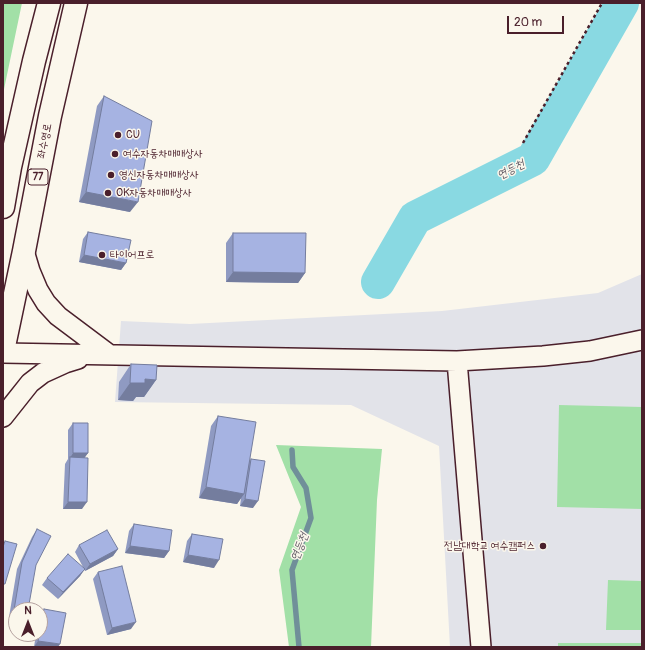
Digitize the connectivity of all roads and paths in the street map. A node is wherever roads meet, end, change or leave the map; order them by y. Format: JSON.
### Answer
{"nodes":[{"id":1,"x":49,"y":3,"type":"edge"},
{"id":2,"x":76,"y":3,"type":"edge"},
{"id":3,"x":602,"y":3,"type":"edge"},
{"id":4,"x":523,"y":143,"type":"dead end"},
{"id":5,"x":3,"y":207,"type":"edge"},
{"id":6,"x":24,"y":251,"type":"junction"},
{"id":7,"x":642,"y":340,"type":"edge"},
{"id":8,"x":3,"y":352,"type":"edge"},
{"id":9,"x":90,"y":355,"type":"junction"},
{"id":10,"x":114,"y":355,"type":"junction"},
{"id":11,"x":457,"y":362,"type":"junction"},
{"id":12,"x":3,"y":417,"type":"edge"},
{"id":13,"x":480,"y":647,"type":"edge"}],
"edges":[{"from":1,"to":5,"type":"main road"},
{"from":2,"to":6,"type":"main road","name":"좌수영로","number":"77"},
{"from":3,"to":4,"type":"path"},
{"from":6,"to":8,"type":"main road","name":"좌수영로","number":"77"},
{"from":6,"to":10,"type":"street"},
{"from":7,"to":11,"type":"street"},
{"from":8,"to":9,"type":"street"},
{"from":9,"to":10,"type":"street"},
{"from":9,"to":12,"type":"street"},
{"from":10,"to":11,"type":"street"},
{"from":11,"to":13,"type":"street"}]}
